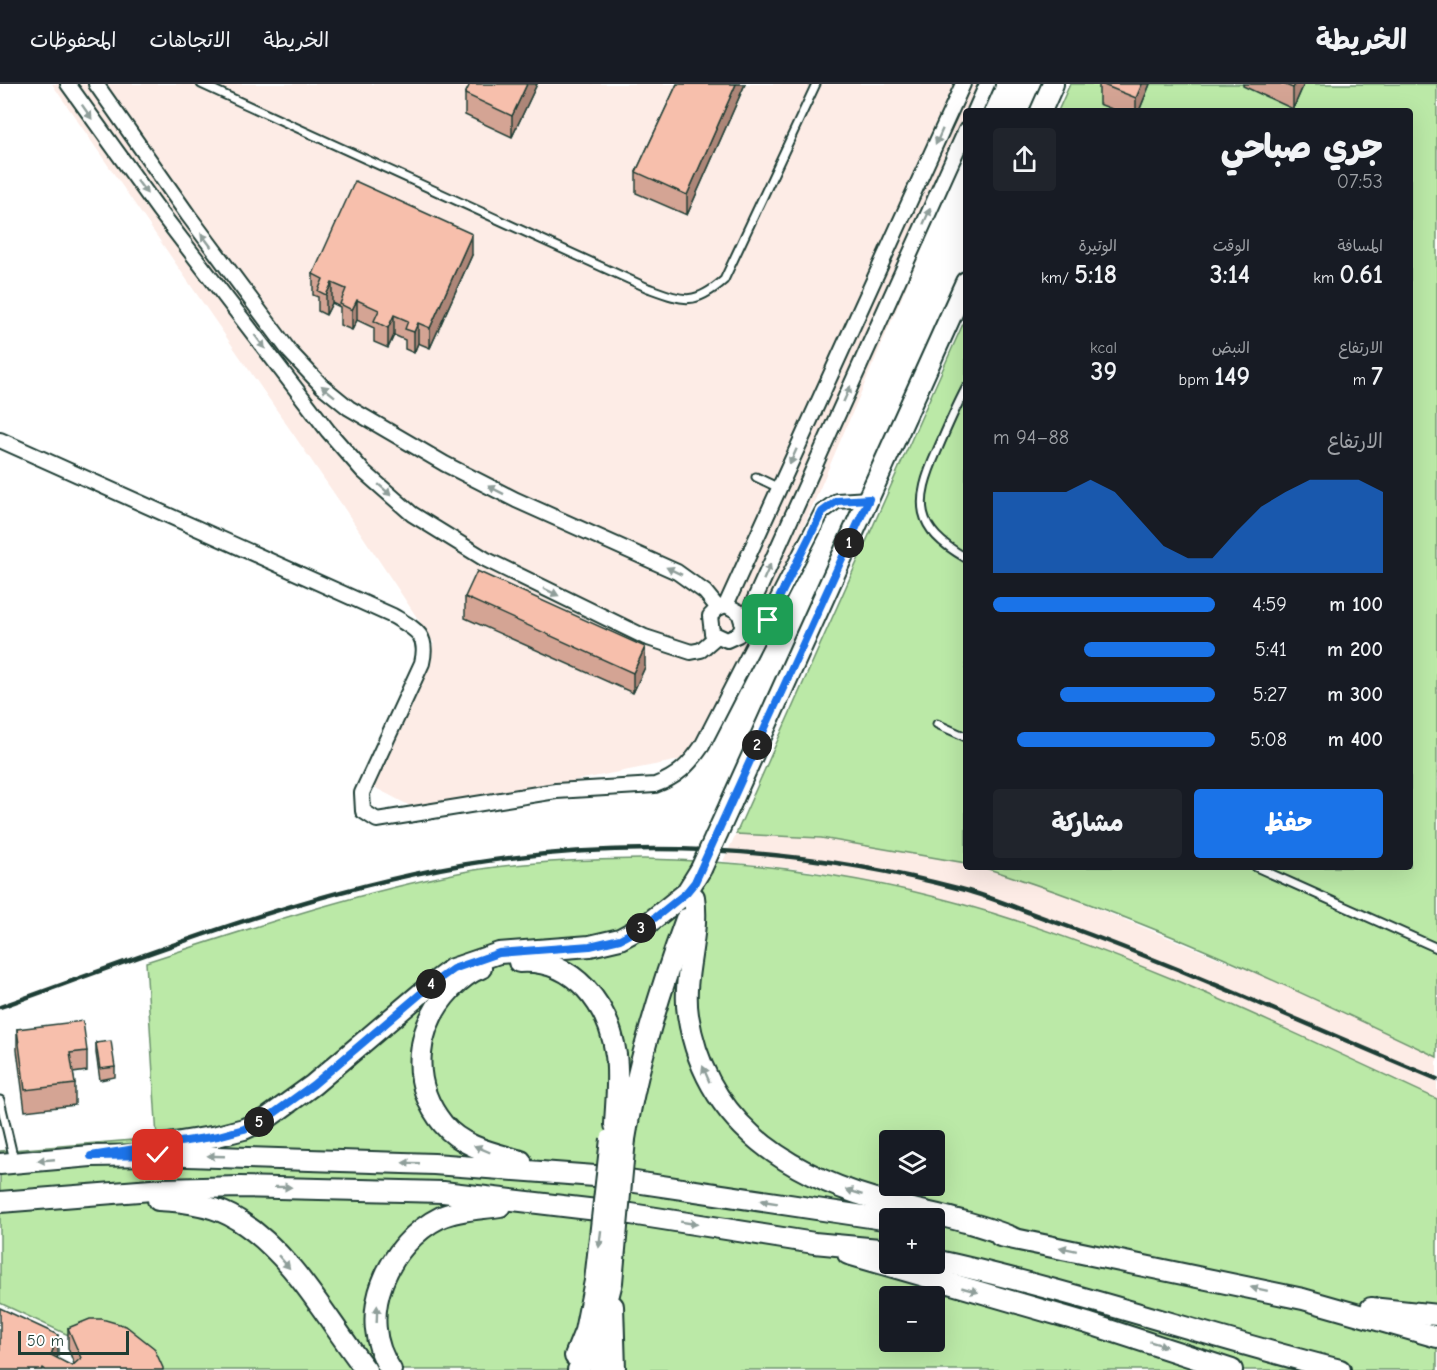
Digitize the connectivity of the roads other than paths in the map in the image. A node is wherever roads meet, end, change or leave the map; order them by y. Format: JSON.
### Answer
{"nodes":[{"id":1,"x":68,"y":84,"type":"edge"},
{"id":2,"x":96,"y":84,"type":"edge"},
{"id":3,"x":201,"y":84,"type":"edge"},
{"id":4,"x":816,"y":84,"type":"edge"},
{"id":5,"x":963,"y":84,"type":"edge"},
{"id":6,"x":987,"y":84,"type":"edge"},
{"id":7,"x":1053,"y":84,"type":"edge"},
{"id":8,"x":976,"y":108,"type":"edge"},
{"id":9,"x":1042,"y":108,"type":"edge"},
{"id":10,"x":963,"y":137,"type":"edge"},
{"id":11,"x":963,"y":289,"type":"edge"},
{"id":12,"x":963,"y":395,"type":"edge"},
{"id":13,"x":0,"y":440,"type":"edge"},
{"id":14,"x":756,"y":477,"type":"dead end"},
{"id":15,"x":779,"y":488,"type":"junction"},
{"id":16,"x":869,"y":499,"type":"junction"},
{"id":17,"x":963,"y":556,"type":"edge"},
{"id":18,"x":722,"y":607,"type":"junction"},
{"id":19,"x":743,"y":625,"type":"junction"},
{"id":20,"x":716,"y":637,"type":"junction"},
{"id":21,"x":937,"y":724,"type":"dead end"},
{"id":22,"x":963,"y":736,"type":"edge"},
{"id":23,"x":1263,"y":870,"type":"edge"},
{"id":24,"x":694,"y":885,"type":"junction"},
{"id":25,"x":1437,"y":948,"type":"edge"},
{"id":26,"x":537,"y":951,"type":"junction"},
{"id":27,"x":628,"y":1073,"type":"junction"},
{"id":28,"x":0,"y":1100,"type":"edge"},
{"id":29,"x":630,"y":1108,"type":"junction"},
{"id":30,"x":617,"y":1134,"type":"junction"},
{"id":31,"x":91,"y":1156,"type":"junction"},
{"id":32,"x":7,"y":1163,"type":"edge"},
{"id":33,"x":558,"y":1172,"type":"junction"},
{"id":34,"x":78,"y":1196,"type":"junction"},
{"id":35,"x":0,"y":1202,"type":"edge"},
{"id":36,"x":551,"y":1205,"type":"junction"},
{"id":37,"x":879,"y":1218,"type":"edge"},
{"id":38,"x":945,"y":1228,"type":"edge"},
{"id":39,"x":1011,"y":1237,"type":"junction"},
{"id":40,"x":814,"y":1243,"type":"junction"},
{"id":41,"x":879,"y":1249,"type":"edge"},
{"id":42,"x":945,"y":1262,"type":"edge"},
{"id":43,"x":603,"y":1281,"type":"junction"},
{"id":44,"x":1303,"y":1299,"type":"junction"},
{"id":45,"x":1437,"y":1315,"type":"edge"},
{"id":46,"x":1437,"y":1336,"type":"edge"},
{"id":47,"x":598,"y":1337,"type":"junction"},
{"id":48,"x":342,"y":1340,"type":"junction"},
{"id":49,"x":366,"y":1370,"type":"edge"},
{"id":50,"x":373,"y":1370,"type":"edge"},
{"id":51,"x":391,"y":1370,"type":"edge"},
{"id":52,"x":567,"y":1370,"type":"edge"},
{"id":53,"x":578,"y":1370,"type":"edge"},
{"id":54,"x":600,"y":1370,"type":"edge"},
{"id":55,"x":615,"y":1370,"type":"edge"},
{"id":56,"x":1232,"y":1370,"type":"edge"},
{"id":57,"x":1341,"y":1370,"type":"edge"}],
"edges":[{"from":1,"to":20,"type":"street","one_way":true},
{"from":18,"to":2,"type":"street","one_way":true},
{"from":3,"to":4,"type":"lane"},
{"from":5,"to":15,"type":"street","one_way":true},
{"from":6,"to":8,"type":"street"},
{"from":7,"to":9,"type":"main road"},
{"from":19,"to":10,"type":"street","one_way":true},
{"from":11,"to":16,"type":"main road"},
{"from":12,"to":17,"type":"lane"},
{"from":13,"to":16,"type":"street"},
{"from":14,"to":15,"type":"lane"},
{"from":15,"to":18,"type":"street"},
{"from":16,"to":24,"type":"main road","bridge":true},
{"from":18,"to":19,"type":"street"},
{"from":18,"to":20,"type":"street"},
{"from":19,"to":20,"type":"street"},
{"from":21,"to":22,"type":"lane"},
{"from":23,"to":25,"type":"lane"},
{"from":24,"to":26,"type":"main road"},
{"from":24,"to":27,"type":"main road"},
{"from":24,"to":29,"type":"main road"},
{"from":39,"to":24,"type":"main road","one_way":true},
{"from":26,"to":27,"type":"main road"},
{"from":26,"to":31,"type":"main road"},
{"from":27,"to":29,"type":"main road"},
{"from":27,"to":30,"type":"main road"},
{"from":28,"to":32,"type":"lane"},
{"from":29,"to":30,"type":"main road"},
{"from":33,"to":30,"type":"main road","one_way":true},
{"from":30,"to":43,"type":"main road","bridge":true},
{"from":31,"to":32,"type":"main road","one_way":true},
{"from":33,"to":31,"type":"main road","one_way":true},
{"from":37,"to":33,"type":"main road","one_way":true},
{"from":34,"to":35,"type":"main road"},
{"from":34,"to":36,"type":"main road","one_way":true},
{"from":34,"to":48,"type":"main road","one_way":true},
{"from":36,"to":40,"type":"main road","one_way":true},
{"from":51,"to":36,"type":"main road","one_way":true},
{"from":38,"to":39,"type":"main road"},
{"from":44,"to":39,"type":"main road","one_way":true},
{"from":40,"to":41,"type":"main road"},
{"from":40,"to":56,"type":"main road","one_way":true},
{"from":42,"to":57,"type":"main road"},
{"from":43,"to":47,"type":"main road"},
{"from":43,"to":52,"type":"main road"},
{"from":43,"to":55,"type":"main road"},
{"from":44,"to":45,"type":"main road"},
{"from":44,"to":46,"type":"main road"},
{"from":47,"to":53,"type":"main road"},
{"from":47,"to":54,"type":"main road"},
{"from":48,"to":49,"type":"main road"},
{"from":48,"to":50,"type":"main road"}]}
